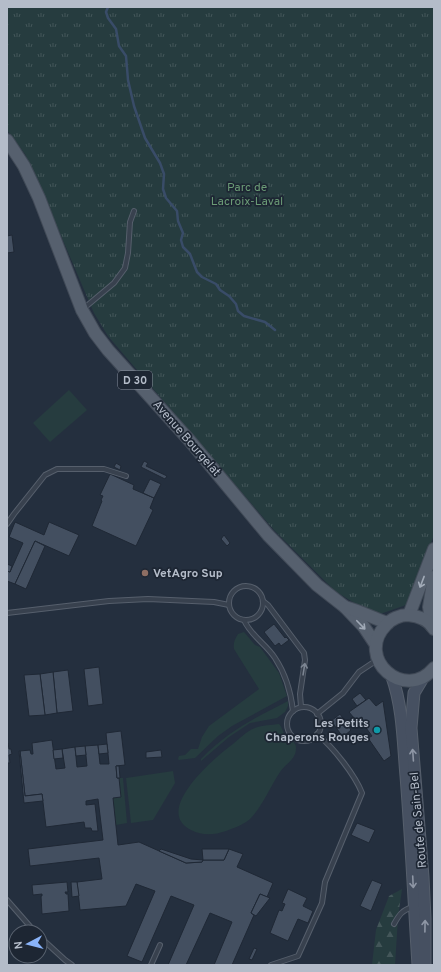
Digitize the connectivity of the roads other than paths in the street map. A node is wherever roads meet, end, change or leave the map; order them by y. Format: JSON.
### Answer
{"nodes":[{"id":1,"x":7,"y":140,"type":"edge"},
{"id":2,"x":134,"y":211,"type":"dead end"},
{"id":3,"x":82,"y":310,"type":"junction"},
{"id":4,"x":126,"y":476,"type":"dead end"},
{"id":5,"x":7,"y":524,"type":"edge"},
{"id":6,"x":434,"y":549,"type":"edge"},
{"id":7,"x":434,"y":577,"type":"edge"},
{"id":8,"x":263,"y":601,"type":"junction"},
{"id":9,"x":229,"y":605,"type":"junction"},
{"id":10,"x":345,"y":608,"type":"junction"},
{"id":11,"x":7,"y":613,"type":"edge"},
{"id":12,"x":409,"y":615,"type":"junction"},
{"id":13,"x":244,"y":620,"type":"junction"},
{"id":14,"x":388,"y":622,"type":"junction"},
{"id":15,"x":433,"y":627,"type":"edge"},
{"id":16,"x":376,"y":645,"type":"junction"},
{"id":17,"x":378,"y":660,"type":"junction"},
{"id":18,"x":434,"y":669,"type":"edge"},
{"id":19,"x":392,"y":677,"type":"junction"},
{"id":20,"x":423,"y":678,"type":"junction"},
{"id":21,"x":302,"y":707,"type":"junction"},
{"id":22,"x":293,"y":711,"type":"junction"},
{"id":23,"x":317,"y":714,"type":"junction"},
{"id":24,"x":318,"y":734,"type":"junction"},
{"id":25,"x":7,"y":900,"type":"edge"},
{"id":26,"x":415,"y":906,"type":"junction"},
{"id":27,"x":28,"y":924,"type":"edge"},
{"id":28,"x":394,"y":924,"type":"dead end"},
{"id":29,"x":48,"y":945,"type":"edge"},
{"id":30,"x":160,"y":945,"type":"dead end"},
{"id":31,"x":72,"y":965,"type":"edge"},
{"id":32,"x":151,"y":965,"type":"edge"},
{"id":33,"x":271,"y":965,"type":"edge"},
{"id":34,"x":418,"y":965,"type":"edge"},
{"id":35,"x":425,"y":965,"type":"edge"}],
"edges":[{"from":1,"to":3,"type":"main road","name":"Avenue Bourgelat","number":"D 30"},
{"from":2,"to":3,"type":"lane"},
{"from":3,"to":10,"type":"main road","name":"Avenue Bourgelat","number":"D 30"},
{"from":4,"to":5,"type":"lane"},
{"from":6,"to":12,"type":"main road","one_way":true},
{"from":7,"to":15,"type":"main road"},
{"from":8,"to":9,"type":"lane"},
{"from":8,"to":13,"type":"lane"},
{"from":21,"to":8,"type":"lane","one_way":true},
{"from":9,"to":11,"type":"lane"},
{"from":9,"to":13,"type":"lane"},
{"from":10,"to":14,"type":"main road","name":"Avenue Bourgelat","number":"D 30"},
{"from":10,"to":16,"type":"main road","name":"Avenue Bourgelat","number":"D 30","one_way":true},
{"from":12,"to":14,"type":"main road"},
{"from":12,"to":15,"type":"main road"},
{"from":13,"to":22,"type":"lane"},
{"from":14,"to":16,"type":"main road"},
{"from":16,"to":17,"type":"main road"},
{"from":17,"to":19,"type":"main road"},
{"from":17,"to":23,"type":"lane"},
{"from":18,"to":20,"type":"main road"},
{"from":19,"to":20,"type":"main road"},
{"from":19,"to":26,"type":"main road","name":"Route de Sain-Bel","one_way":true},
{"from":35,"to":20,"type":"main road","name":"Route de Sain-Bel","one_way":true},
{"from":21,"to":22,"type":"lane"},
{"from":21,"to":23,"type":"lane"},
{"from":22,"to":24,"type":"lane"},
{"from":23,"to":24,"type":"lane"},
{"from":24,"to":33,"type":"lane"},
{"from":25,"to":27,"type":"lane"},
{"from":26,"to":28,"type":"lane"},
{"from":26,"to":34,"type":"main road","name":"Route de Sain-Bel"},
{"from":29,"to":31,"type":"lane"},
{"from":30,"to":32,"type":"lane"}]}
